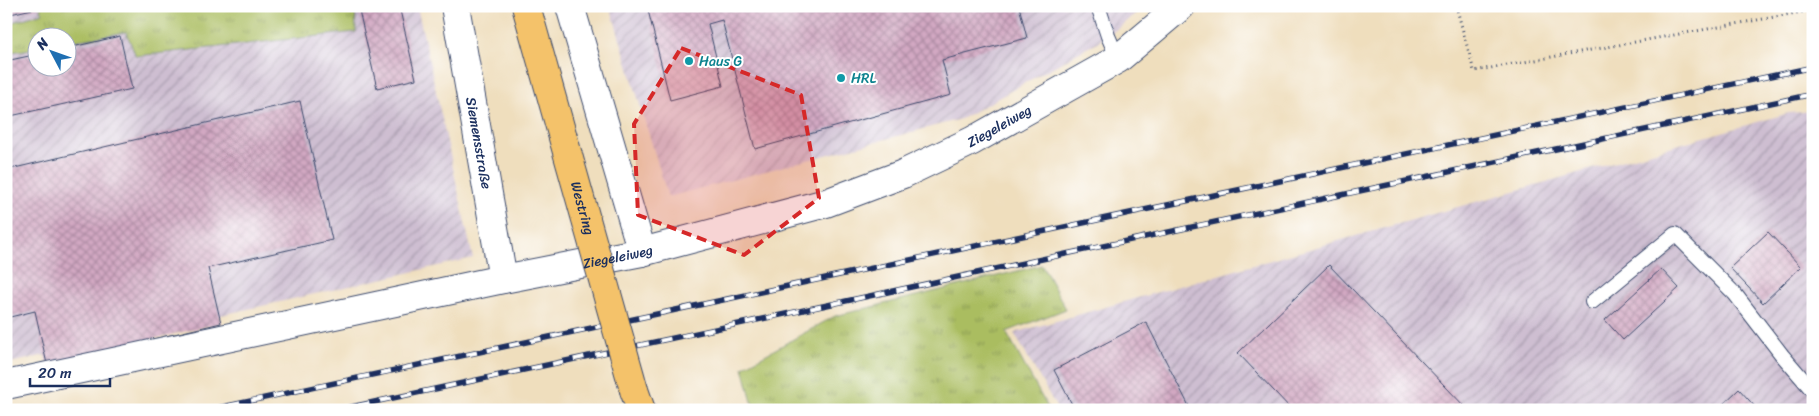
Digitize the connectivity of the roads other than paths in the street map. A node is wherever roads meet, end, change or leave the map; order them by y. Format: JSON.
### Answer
{"nodes":[{"id":1,"x":455,"y":6,"type":"edge"},
{"id":2,"x":526,"y":6,"type":"edge"},
{"id":3,"x":570,"y":6,"type":"edge"},
{"id":4,"x":1098,"y":6,"type":"edge"},
{"id":5,"x":1181,"y":6,"type":"edge"},
{"id":6,"x":1118,"y":59,"type":"junction"},
{"id":7,"x":642,"y":252,"type":"junction"},
{"id":8,"x":503,"y":278,"type":"junction"},
{"id":9,"x":1592,"y":302,"type":"dead end"},
{"id":10,"x":6,"y":385,"type":"edge"},
{"id":11,"x":1813,"y":391,"type":"edge"},
{"id":12,"x":637,"y":400,"type":"edge"}],
"edges":[{"from":1,"to":8,"type":"street","name":"Siemensstraße"},
{"from":2,"to":12,"type":"main road","name":"Westring","bridge":true},
{"from":3,"to":7,"type":"street"},
{"from":4,"to":6,"type":"lane"},
{"from":5,"to":6,"type":"street","name":"Ziegeleiweg"},
{"from":6,"to":7,"type":"street","name":"Ziegeleiweg"},
{"from":7,"to":8,"type":"street","name":"Ziegeleiweg"},
{"from":8,"to":10,"type":"street","name":"Ziegeleiweg"},
{"from":9,"to":11,"type":"lane"}]}
